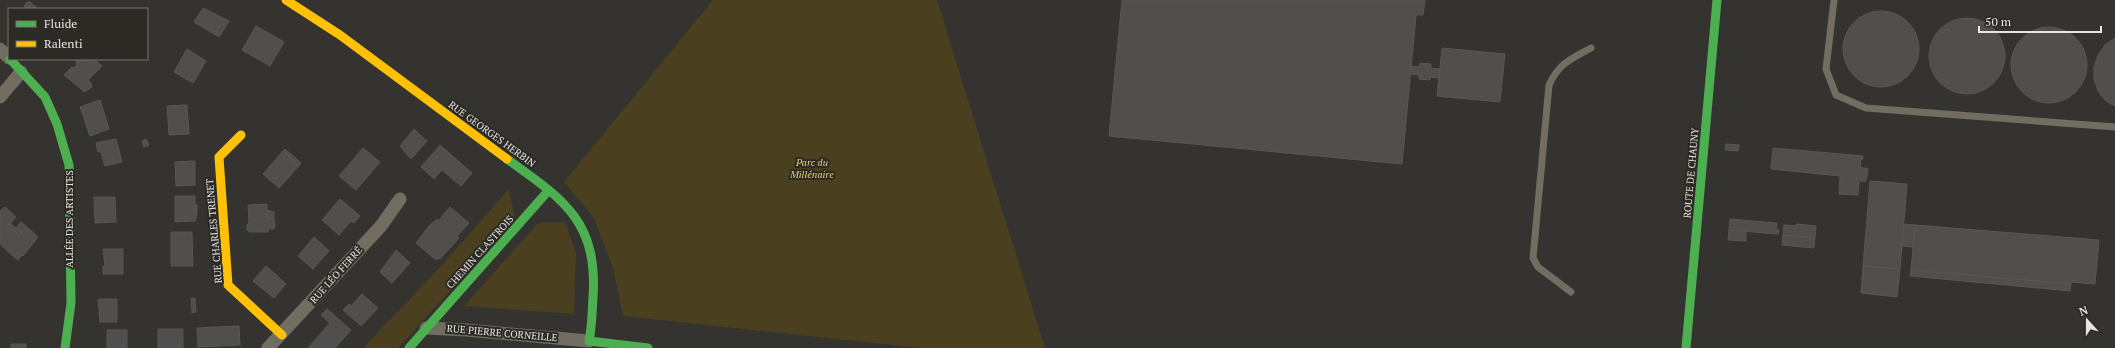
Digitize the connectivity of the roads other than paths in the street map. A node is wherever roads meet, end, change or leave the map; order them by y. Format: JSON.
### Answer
{"nodes":[{"id":1,"x":286,"y":0,"type":"edge"},
{"id":2,"x":1717,"y":0,"type":"edge"},
{"id":3,"x":1834,"y":0,"type":"edge"},
{"id":4,"x":1591,"y":48,"type":"dead end"},
{"id":5,"x":0,"y":49,"type":"edge"},
{"id":6,"x":8,"y":58,"type":"edge"},
{"id":7,"x":10,"y":60,"type":"edge"},
{"id":8,"x":22,"y":72,"type":"junction"},
{"id":9,"x":0,"y":97,"type":"edge"},
{"id":10,"x":2115,"y":127,"type":"edge"},
{"id":11,"x":240,"y":135,"type":"dead end"},
{"id":12,"x":549,"y":190,"type":"junction"},
{"id":13,"x":400,"y":199,"type":"dead end"},
{"id":14,"x":1571,"y":292,"type":"dead end"},
{"id":15,"x":426,"y":328,"type":"junction"},
{"id":16,"x":588,"y":341,"type":"junction"},
{"id":17,"x":278,"y":343,"type":"edge"},
{"id":18,"x":66,"y":348,"type":"edge"},
{"id":19,"x":409,"y":348,"type":"edge"},
{"id":20,"x":648,"y":348,"type":"edge"},
{"id":21,"x":1686,"y":348,"type":"edge"}],
"edges":[{"from":1,"to":12,"type":"street","name":"RUE GEORGES HERBIN"},
{"from":2,"to":21,"type":"street","name":"ROUTE DE CHAUNY"},
{"from":3,"to":10,"type":"lane"},
{"from":4,"to":14,"type":"lane"},
{"from":5,"to":6,"type":"street","name":"ALLÉE DES ARTISTES"},
{"from":7,"to":8,"type":"street","name":"ALLÉE DES ARTISTES"},
{"from":8,"to":9,"type":"street"},
{"from":8,"to":18,"type":"street","name":"ALLÉE DES ARTISTES"},
{"from":11,"to":17,"type":"street","name":"RUE CHARLES TRENET"},
{"from":12,"to":15,"type":"street","name":"CHEMIN CLASTROIS"},
{"from":12,"to":16,"type":"street","name":"RUE GEORGES HERBIN"},
{"from":13,"to":17,"type":"street","name":"RUE LÉO FERRÉ"},
{"from":15,"to":16,"type":"street","name":"RUE PIERRE CORNEILLE"},
{"from":15,"to":19,"type":"street","name":"CHEMIN CLASTROIS"},
{"from":16,"to":20,"type":"street","name":"RUE PIERRE CORNEILLE"}]}
